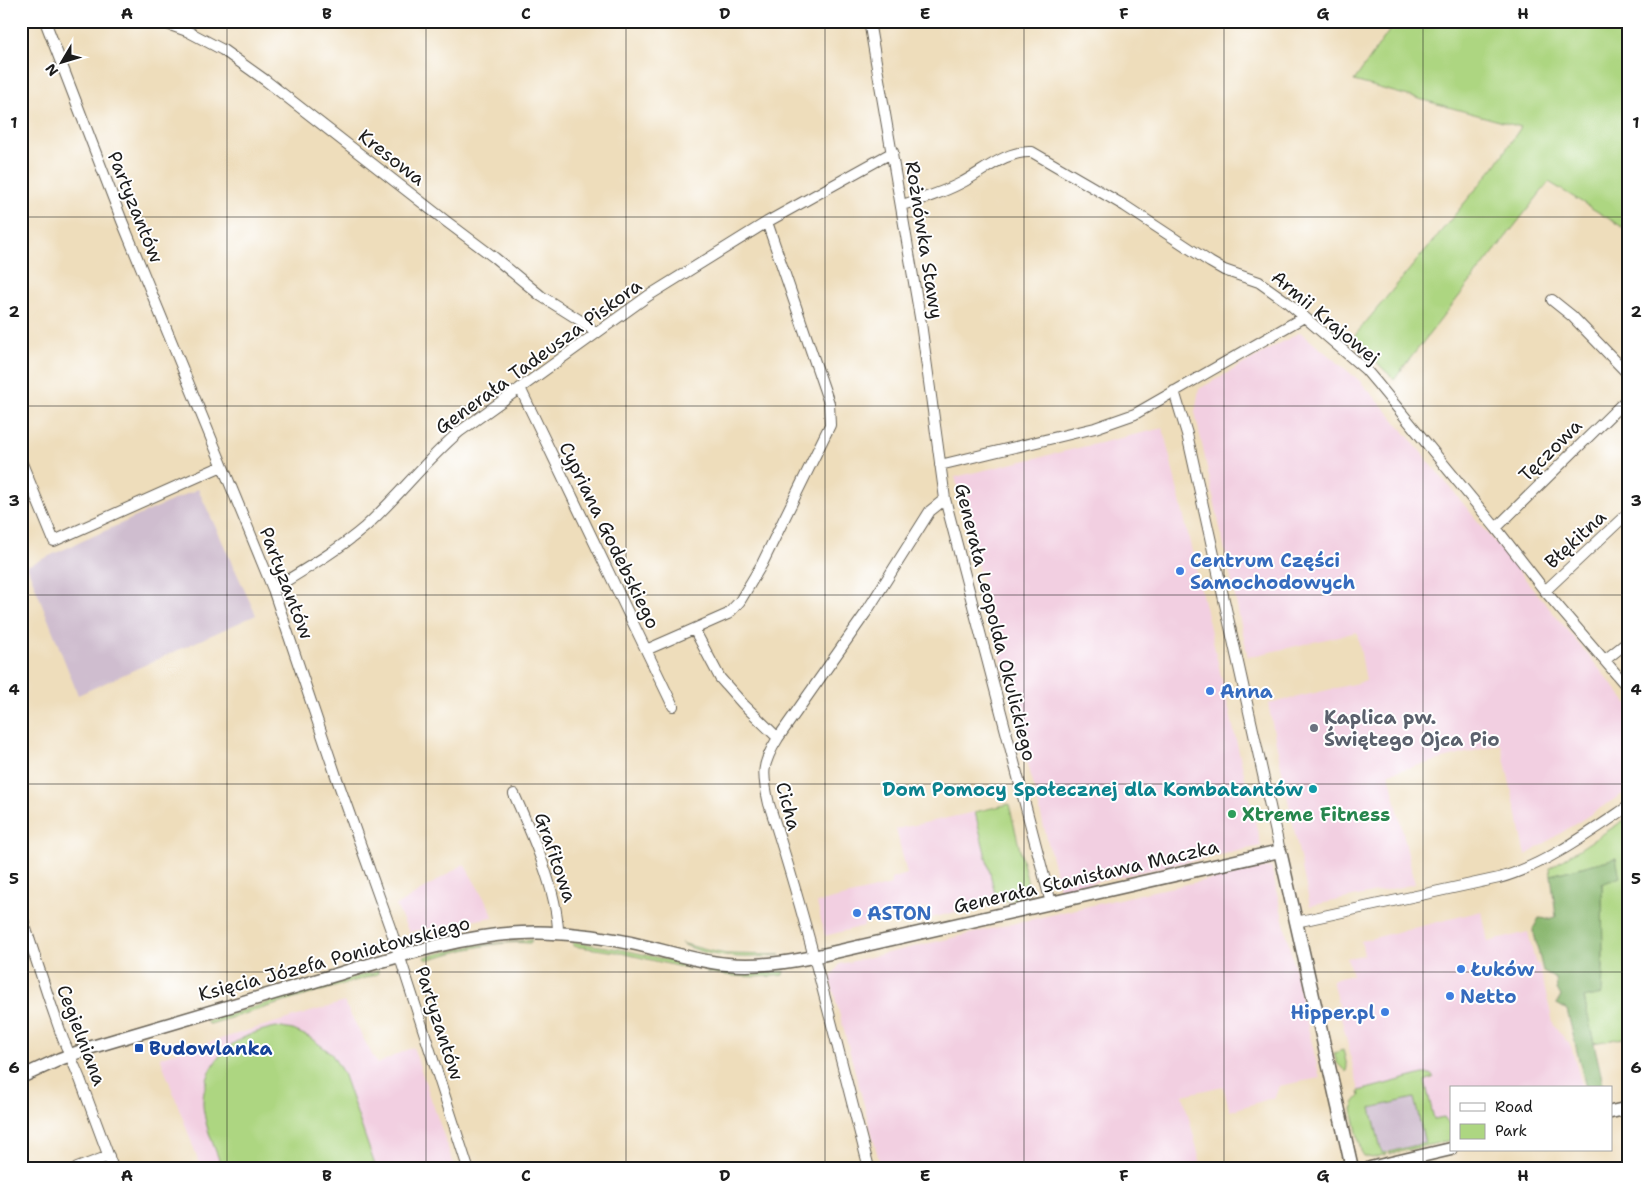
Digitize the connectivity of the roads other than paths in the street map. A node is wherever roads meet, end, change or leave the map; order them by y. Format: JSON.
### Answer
{"nodes":[{"id":1,"x":45,"y":21,"type":"edge"},
{"id":2,"x":159,"y":21,"type":"edge"},
{"id":3,"x":869,"y":21,"type":"edge"},
{"id":4,"x":892,"y":152,"type":"junction"},
{"id":5,"x":902,"y":206,"type":"junction"},
{"id":6,"x":767,"y":222,"type":"junction"},
{"id":7,"x":1552,"y":300,"type":"dead end"},
{"id":8,"x":1304,"y":317,"type":"junction"},
{"id":9,"x":595,"y":334,"type":"junction"},
{"id":10,"x":1629,"y":375,"type":"edge"},
{"id":11,"x":520,"y":388,"type":"junction"},
{"id":12,"x":1174,"y":391,"type":"junction"},
{"id":13,"x":1629,"y":397,"type":"edge"},
{"id":14,"x":21,"y":461,"type":"edge"},
{"id":15,"x":940,"y":465,"type":"junction"},
{"id":16,"x":222,"y":466,"type":"junction"},
{"id":17,"x":945,"y":499,"type":"junction"},
{"id":18,"x":1629,"y":512,"type":"edge"},
{"id":19,"x":1496,"y":528,"type":"junction"},
{"id":20,"x":272,"y":588,"type":"junction"},
{"id":21,"x":1545,"y":591,"type":"junction"},
{"id":22,"x":694,"y":629,"type":"junction"},
{"id":23,"x":1629,"y":641,"type":"edge"},
{"id":24,"x":646,"y":650,"type":"junction"},
{"id":25,"x":1605,"y":660,"type":"junction"},
{"id":26,"x":1629,"y":688,"type":"edge"},
{"id":27,"x":673,"y":706,"type":"dead end"},
{"id":28,"x":778,"y":738,"type":"junction"},
{"id":29,"x":514,"y":794,"type":"dead end"},
{"id":30,"x":1629,"y":806,"type":"edge"},
{"id":31,"x":1280,"y":851,"type":"junction"},
{"id":32,"x":1051,"y":903,"type":"junction"},
{"id":33,"x":21,"y":914,"type":"edge"},
{"id":34,"x":1296,"y":922,"type":"junction"},
{"id":35,"x":558,"y":933,"type":"junction"},
{"id":36,"x":400,"y":956,"type":"junction"},
{"id":37,"x":813,"y":958,"type":"junction"},
{"id":38,"x":70,"y":1055,"type":"junction"},
{"id":39,"x":21,"y":1077,"type":"edge"},
{"id":40,"x":1629,"y":1108,"type":"edge"},
{"id":41,"x":1612,"y":1112,"type":"edge"},
{"id":42,"x":1450,"y":1149,"type":"edge"},
{"id":43,"x":109,"y":1156,"type":"junction"},
{"id":44,"x":77,"y":1168,"type":"edge"},
{"id":45,"x":113,"y":1168,"type":"edge"},
{"id":46,"x":468,"y":1168,"type":"edge"},
{"id":47,"x":869,"y":1168,"type":"edge"},
{"id":48,"x":1352,"y":1168,"type":"edge"},
{"id":49,"x":1370,"y":1168,"type":"edge"}],
"edges":[{"from":1,"to":16,"type":"street","name":"Partyzantów"},
{"from":2,"to":9,"type":"street","name":"Kresowa"},
{"from":3,"to":4,"type":"street","name":"Rożnówka Stawy"},
{"from":4,"to":5,"type":"street","name":"Rożnówka Stawy"},
{"from":4,"to":6,"type":"street"},
{"from":5,"to":8,"type":"street","name":"Armii Krajowej"},
{"from":5,"to":15,"type":"street","name":"Rożnówka Stawy"},
{"from":6,"to":9,"type":"street","name":"Generała Tadeusza Piskora"},
{"from":6,"to":22,"type":"street","name":"Cypriana Godebskiego"},
{"from":7,"to":10,"type":"street"},
{"from":8,"to":12,"type":"street"},
{"from":8,"to":19,"type":"street","name":"Armii Krajowej"},
{"from":9,"to":11,"type":"street","name":"Generała Tadeusza Piskora"},
{"from":11,"to":20,"type":"street","name":"Generała Tadeusza Piskora"},
{"from":11,"to":24,"type":"street","name":"Cypriana Godebskiego"},
{"from":12,"to":15,"type":"street"},
{"from":12,"to":31,"type":"street"},
{"from":13,"to":19,"type":"street","name":"Tęczowa"},
{"from":14,"to":16,"type":"street"},
{"from":15,"to":17,"type":"street","name":"Generała Leopolda Okulickiego"},
{"from":16,"to":20,"type":"street","name":"Partyzantów"},
{"from":17,"to":28,"type":"street","name":"Cicha"},
{"from":17,"to":32,"type":"street","name":"Generała Leopolda Okulickiego"},
{"from":18,"to":21,"type":"street","name":"Błękitna"},
{"from":19,"to":21,"type":"street","name":"Armii Krajowej"},
{"from":20,"to":36,"type":"street","name":"Partyzantów"},
{"from":21,"to":25,"type":"street","name":"Armii Krajowej"},
{"from":22,"to":24,"type":"street","name":"Cypriana Godebskiego"},
{"from":22,"to":28,"type":"street"},
{"from":23,"to":25,"type":"street"},
{"from":24,"to":27,"type":"street"},
{"from":25,"to":26,"type":"street","name":"Armii Krajowej"},
{"from":28,"to":37,"type":"street","name":"Cicha"},
{"from":29,"to":35,"type":"street","name":"Grafitowa"},
{"from":30,"to":34,"type":"street"},
{"from":31,"to":32,"type":"street","name":"Generała Stanisława Maczka"},
{"from":31,"to":34,"type":"street"},
{"from":32,"to":37,"type":"street","name":"Generała Stanisława Maczka"},
{"from":33,"to":38,"type":"street","name":"Cegielniana"},
{"from":34,"to":48,"type":"street"},
{"from":35,"to":36,"type":"street","name":"Księcia Józefa Poniatowskiego"},
{"from":35,"to":37,"type":"street","name":"Księcia Józefa Poniatowskiego"},
{"from":36,"to":38,"type":"street","name":"Księcia Józefa Poniatowskiego"},
{"from":36,"to":46,"type":"street","name":"Partyzantów"},
{"from":37,"to":47,"type":"street","name":"Cicha"},
{"from":38,"to":39,"type":"street","name":"Księcia Józefa Poniatowskiego"},
{"from":38,"to":43,"type":"street","name":"Cegielniana"},
{"from":40,"to":41,"type":"street"},
{"from":42,"to":49,"type":"street"},
{"from":43,"to":44,"type":"street"},
{"from":43,"to":45,"type":"street","name":"Cegielniana"}]}
